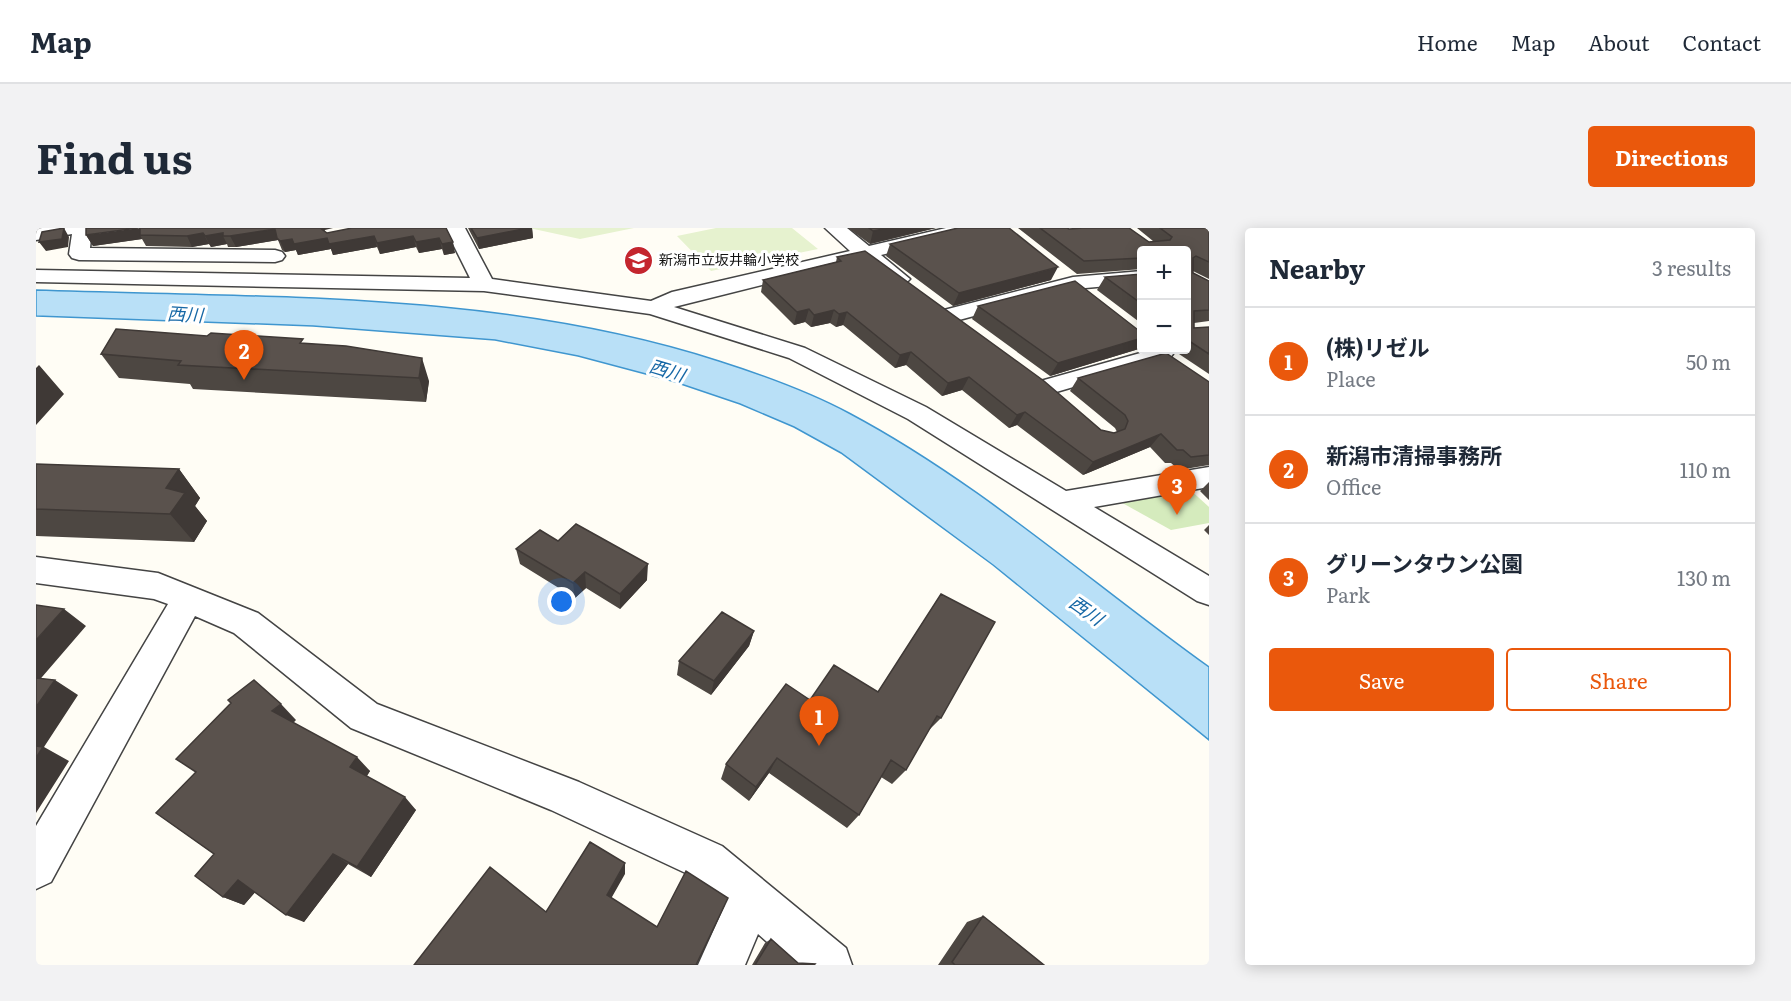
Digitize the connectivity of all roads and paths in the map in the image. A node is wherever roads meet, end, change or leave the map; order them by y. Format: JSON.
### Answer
{"nodes":[{"id":1,"x":75,"y":228,"type":"edge"},
{"id":2,"x":82,"y":228,"type":"edge"},
{"id":3,"x":455,"y":228,"type":"edge"},
{"id":4,"x":836,"y":228,"type":"edge"},
{"id":5,"x":971,"y":228,"type":"edge"},
{"id":6,"x":36,"y":234,"type":"edge"},
{"id":7,"x":865,"y":254,"type":"junction"},
{"id":8,"x":275,"y":256,"type":"dead end"},
{"id":9,"x":1055,"y":269,"type":"edge"},
{"id":10,"x":36,"y":276,"type":"edge"},
{"id":11,"x":1137,"y":277,"type":"edge"},
{"id":12,"x":1072,"y":283,"type":"junction"},
{"id":13,"x":484,"y":285,"type":"junction"},
{"id":14,"x":1098,"y":304,"type":"edge"},
{"id":15,"x":653,"y":308,"type":"junction"},
{"id":16,"x":948,"y":316,"type":"junction"},
{"id":17,"x":975,"y":335,"type":"edge"},
{"id":18,"x":1165,"y":357,"type":"edge"},
{"id":19,"x":1046,"y":388,"type":"edge"},
{"id":20,"x":1209,"y":477,"type":"edge"},
{"id":21,"x":1062,"y":502,"type":"junction"},
{"id":22,"x":36,"y":570,"type":"edge"},
{"id":23,"x":1209,"y":592,"type":"edge"},
{"id":24,"x":188,"y":599,"type":"junction"},
{"id":25,"x":36,"y":867,"type":"edge"},
{"id":26,"x":751,"y":899,"type":"junction"},
{"id":27,"x":721,"y":965,"type":"edge"},
{"id":28,"x":829,"y":965,"type":"edge"}],
"edges":[{"from":1,"to":6,"type":"street"},
{"from":2,"to":8,"type":"street"},
{"from":3,"to":13,"type":"street"},
{"from":4,"to":7,"type":"street"},
{"from":5,"to":7,"type":"street"},
{"from":7,"to":15,"type":"street"},
{"from":7,"to":16,"type":"street"},
{"from":9,"to":12,"type":"street"},
{"from":10,"to":13,"type":"street"},
{"from":11,"to":12,"type":"street"},
{"from":12,"to":14,"type":"street"},
{"from":12,"to":16,"type":"street"},
{"from":13,"to":15,"type":"street"},
{"from":15,"to":21,"type":"street"},
{"from":16,"to":17,"type":"street"},
{"from":18,"to":19,"type":"street"},
{"from":20,"to":21,"type":"street"},
{"from":21,"to":23,"type":"street"},
{"from":22,"to":24,"type":"street"},
{"from":24,"to":25,"type":"street"},
{"from":24,"to":26,"type":"street"},
{"from":26,"to":27,"type":"street"},
{"from":26,"to":28,"type":"street"}]}
